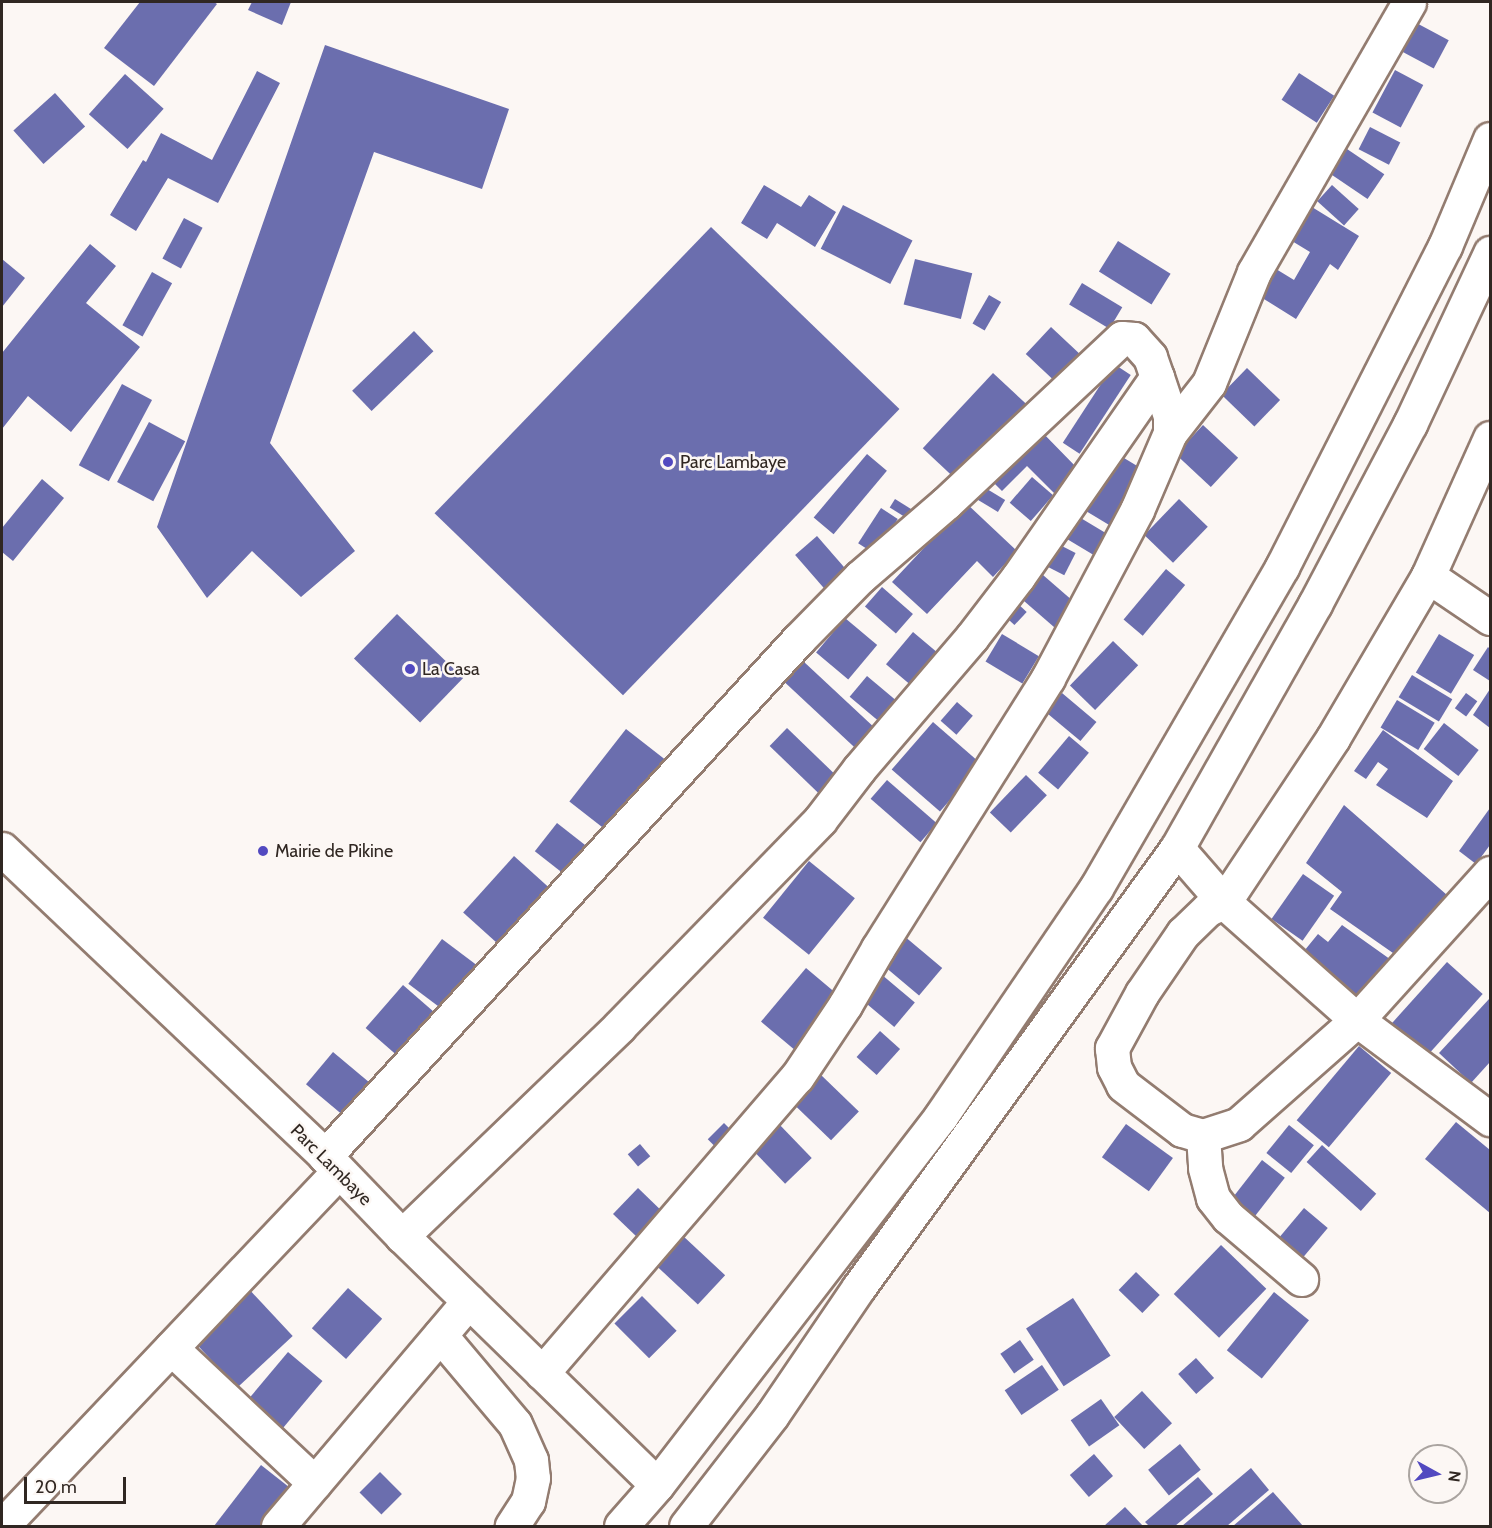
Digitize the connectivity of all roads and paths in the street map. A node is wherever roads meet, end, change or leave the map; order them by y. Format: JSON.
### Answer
{"nodes":[{"id":1,"x":1409,"y":2,"type":"edge"},
{"id":2,"x":1491,"y":139,"type":"edge"},
{"id":3,"x":1491,"y":253,"type":"edge"},
{"id":4,"x":1157,"y":377,"type":"junction"},
{"id":5,"x":1170,"y":433,"type":"junction"},
{"id":6,"x":1491,"y":438,"type":"edge"},
{"id":7,"x":1428,"y":576,"type":"junction"},
{"id":8,"x":1491,"y":618,"type":"edge"},
{"id":9,"x":1177,"y":848,"type":"junction"},
{"id":10,"x":2,"y":849,"type":"edge"},
{"id":11,"x":1491,"y":873,"type":"edge"},
{"id":12,"x":1224,"y":902,"type":"junction"},
{"id":13,"x":1357,"y":1020,"type":"junction"},
{"id":14,"x":1491,"y":1119,"type":"edge"},
{"id":15,"x":1203,"y":1136,"type":"junction"},
{"id":16,"x":332,"y":1164,"type":"junction"},
{"id":17,"x":402,"y":1236,"type":"junction"},
{"id":18,"x":1301,"y":1280,"type":"dead end"},
{"id":19,"x":469,"y":1301,"type":"junction"},
{"id":20,"x":440,"y":1335,"type":"junction"},
{"id":21,"x":171,"y":1348,"type":"junction"},
{"id":22,"x":543,"y":1373,"type":"junction"},
{"id":23,"x":315,"y":1483,"type":"junction"},
{"id":24,"x":657,"y":1485,"type":"junction"},
{"id":25,"x":698,"y":1522,"type":"edge"},
{"id":26,"x":2,"y":1526,"type":"edge"},
{"id":27,"x":278,"y":1527,"type":"edge"},
{"id":28,"x":512,"y":1527,"type":"edge"},
{"id":29,"x":621,"y":1527,"type":"edge"}],
"edges":[{"from":1,"to":5,"type":"main road"},
{"from":2,"to":24,"type":"main road"},
{"from":3,"to":9,"type":"main road"},
{"from":4,"to":5,"type":"main road"},
{"from":4,"to":16,"type":"main road"},
{"from":4,"to":17,"type":"main road"},
{"from":5,"to":22,"type":"main road"},
{"from":6,"to":7,"type":"main road"},
{"from":7,"to":8,"type":"main road"},
{"from":7,"to":12,"type":"main road"},
{"from":9,"to":12,"type":"main road"},
{"from":9,"to":25,"type":"main road"},
{"from":10,"to":16,"type":"main road","name":"Parc Lambaye"},
{"from":11,"to":13,"type":"main road"},
{"from":12,"to":13,"type":"main road"},
{"from":12,"to":15,"type":"main road"},
{"from":13,"to":14,"type":"main road"},
{"from":13,"to":15,"type":"main road"},
{"from":15,"to":18,"type":"main road"},
{"from":16,"to":17,"type":"main road","name":"Parc Lambaye"},
{"from":16,"to":21,"type":"main road"},
{"from":17,"to":19,"type":"main road","name":"Parc Lambaye"},
{"from":19,"to":20,"type":"main road"},
{"from":19,"to":22,"type":"main road","name":"Parc Lambaye"},
{"from":20,"to":23,"type":"main road"},
{"from":20,"to":28,"type":"main road"},
{"from":21,"to":23,"type":"main road"},
{"from":21,"to":26,"type":"main road"},
{"from":22,"to":24,"type":"main road","name":"Parc Lambaye"},
{"from":23,"to":27,"type":"main road"},
{"from":24,"to":29,"type":"main road"}]}
